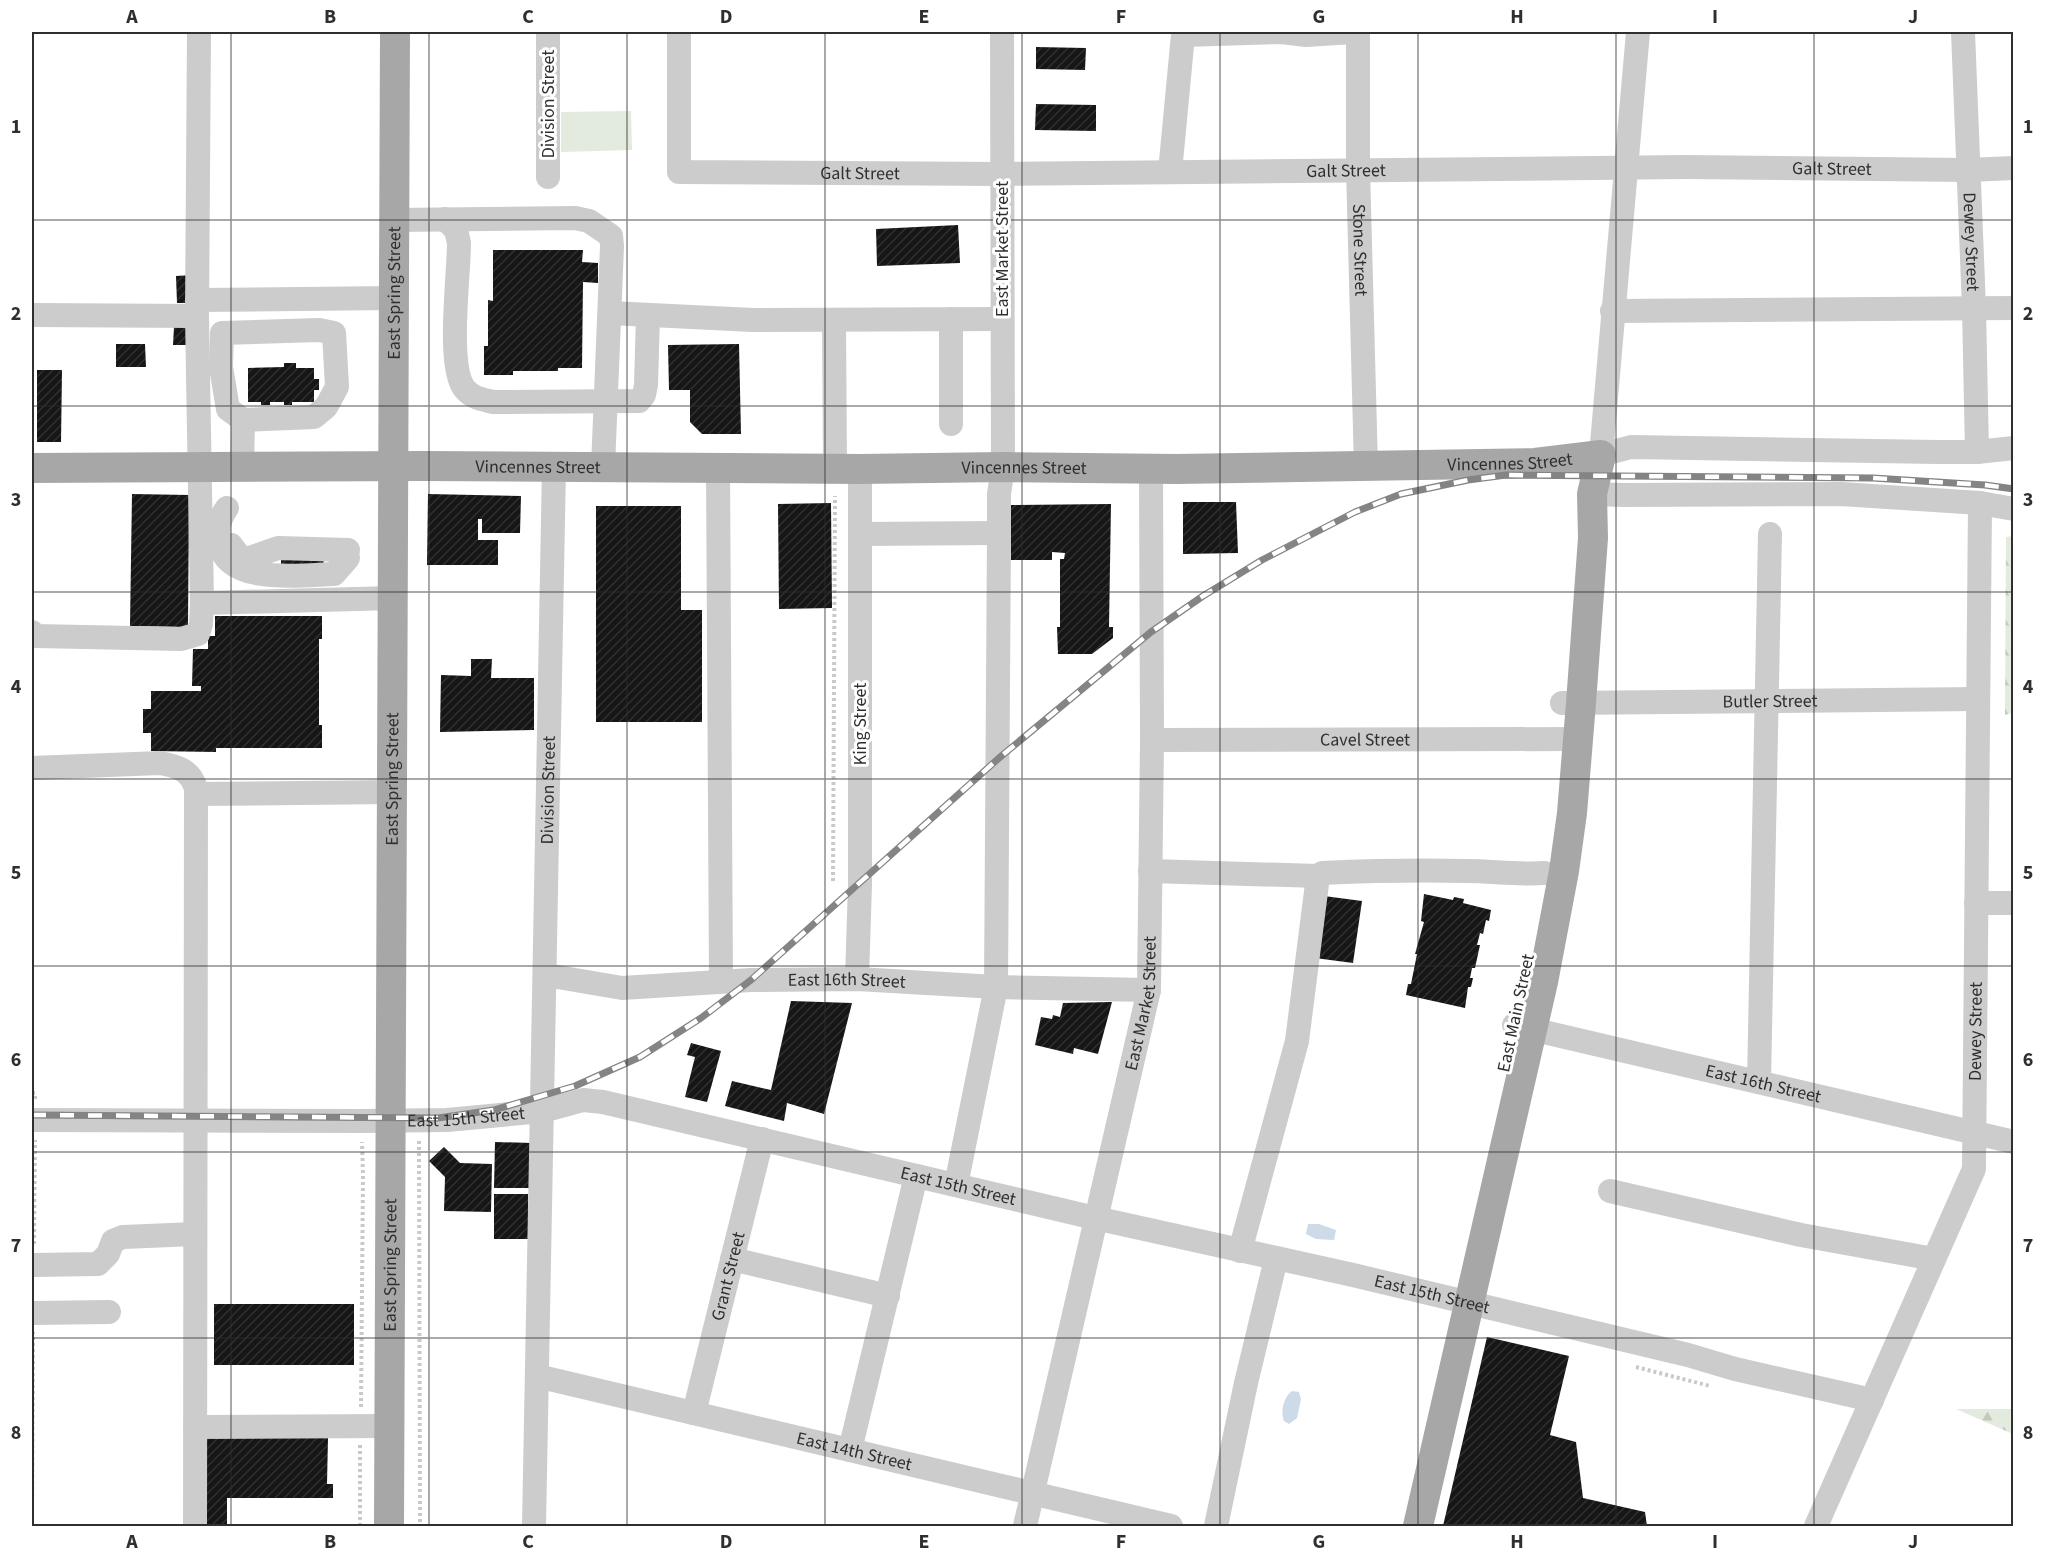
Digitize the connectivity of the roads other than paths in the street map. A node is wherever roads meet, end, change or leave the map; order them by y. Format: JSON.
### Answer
{"nodes":[{"id":1,"x":199,"y":32,"type":"edge"},
{"id":2,"x":395,"y":32,"type":"edge"},
{"id":3,"x":548,"y":32,"type":"edge"},
{"id":4,"x":679,"y":32,"type":"edge"},
{"id":5,"x":1002,"y":32,"type":"edge"},
{"id":6,"x":1353,"y":32,"type":"edge"},
{"id":7,"x":1358,"y":32,"type":"edge"},
{"id":8,"x":1638,"y":32,"type":"edge"},
{"id":9,"x":1963,"y":32,"type":"edge"},
{"id":10,"x":1625,"y":168,"type":"junction"},
{"id":11,"x":2013,"y":168,"type":"edge"},
{"id":12,"x":1358,"y":169,"type":"junction"},
{"id":13,"x":1968,"y":170,"type":"junction"},
{"id":14,"x":1170,"y":172,"type":"junction"},
{"id":15,"x":1002,"y":174,"type":"junction"},
{"id":16,"x":548,"y":177,"type":"dead end"},
{"id":17,"x":445,"y":219,"type":"junction"},
{"id":18,"x":395,"y":220,"type":"junction"},
{"id":19,"x":335,"y":298,"type":"junction"},
{"id":20,"x":395,"y":298,"type":"junction"},
{"id":21,"x":223,"y":300,"type":"junction"},
{"id":22,"x":197,"y":308,"type":"junction"},
{"id":23,"x":1974,"y":308,"type":"junction"},
{"id":24,"x":2013,"y":308,"type":"edge"},
{"id":25,"x":1612,"y":311,"type":"junction"},
{"id":26,"x":610,"y":313,"type":"junction"},
{"id":27,"x":32,"y":315,"type":"edge"},
{"id":28,"x":648,"y":315,"type":"junction"},
{"id":29,"x":951,"y":319,"type":"junction"},
{"id":30,"x":1002,"y":319,"type":"junction"},
{"id":31,"x":834,"y":320,"type":"junction"},
{"id":32,"x":222,"y":333,"type":"junction"},
{"id":33,"x":334,"y":333,"type":"junction"},
{"id":34,"x":606,"y":400,"type":"junction"},
{"id":35,"x":243,"y":420,"type":"junction"},
{"id":36,"x":951,"y":424,"type":"dead end"},
{"id":37,"x":2013,"y":448,"type":"edge"},
{"id":38,"x":1977,"y":452,"type":"junction"},
{"id":39,"x":1601,"y":455,"type":"junction"},
{"id":40,"x":394,"y":466,"type":"junction"},
{"id":41,"x":198,"y":467,"type":"junction"},
{"id":42,"x":242,"y":467,"type":"junction"},
{"id":43,"x":554,"y":467,"type":"junction"},
{"id":44,"x":603,"y":467,"type":"junction"},
{"id":45,"x":1003,"y":467,"type":"junction"},
{"id":46,"x":1366,"y":467,"type":"junction"},
{"id":47,"x":32,"y":468,"type":"edge"},
{"id":48,"x":718,"y":468,"type":"junction"},
{"id":49,"x":1151,"y":469,"type":"junction"},
{"id":50,"x":843,"y":478,"type":"junction"},
{"id":51,"x":1592,"y":494,"type":"junction"},
{"id":52,"x":1980,"y":503,"type":"junction"},
{"id":53,"x":227,"y":508,"type":"dead end"},
{"id":54,"x":2013,"y":509,"type":"edge"},
{"id":55,"x":999,"y":533,"type":"junction"},
{"id":56,"x":860,"y":534,"type":"junction"},
{"id":57,"x":1770,"y":534,"type":"dead end"},
{"id":58,"x":348,"y":554,"type":"dead end"},
{"id":59,"x":393,"y":598,"type":"junction"},
{"id":60,"x":201,"y":603,"type":"junction"},
{"id":61,"x":32,"y":632,"type":"edge"},
{"id":62,"x":1978,"y":699,"type":"junction"},
{"id":63,"x":1767,"y":701,"type":"junction"},
{"id":64,"x":1571,"y":703,"type":"junction"},
{"id":65,"x":1568,"y":739,"type":"junction"},
{"id":66,"x":1152,"y":740,"type":"junction"},
{"id":67,"x":32,"y":768,"type":"edge"},
{"id":68,"x":393,"y":792,"type":"junction"},
{"id":69,"x":196,"y":794,"type":"junction"},
{"id":70,"x":1149,"y":871,"type":"junction"},
{"id":71,"x":1545,"y":873,"type":"junction"},
{"id":72,"x":1318,"y":876,"type":"junction"},
{"id":73,"x":1976,"y":903,"type":"junction"},
{"id":74,"x":2013,"y":903,"type":"edge"},
{"id":75,"x":546,"y":975,"type":"junction"},
{"id":76,"x":857,"y":979,"type":"junction"},
{"id":77,"x":722,"y":981,"type":"junction"},
{"id":78,"x":996,"y":987,"type":"junction"},
{"id":79,"x":1149,"y":990,"type":"junction"},
{"id":80,"x":1523,"y":1027,"type":"junction"},
{"id":81,"x":1759,"y":1082,"type":"junction"},
{"id":82,"x":543,"y":1112,"type":"junction"},
{"id":83,"x":32,"y":1120,"type":"edge"},
{"id":84,"x":196,"y":1121,"type":"junction"},
{"id":85,"x":391,"y":1121,"type":"junction"},
{"id":86,"x":1974,"y":1133,"type":"junction"},
{"id":87,"x":762,"y":1139,"type":"junction"},
{"id":88,"x":2013,"y":1142,"type":"edge"},
{"id":89,"x":916,"y":1176,"type":"junction"},
{"id":90,"x":956,"y":1185,"type":"junction"},
{"id":91,"x":1610,"y":1191,"type":"dead end"},
{"id":92,"x":1095,"y":1218,"type":"junction"},
{"id":93,"x":195,"y":1234,"type":"junction"},
{"id":94,"x":1240,"y":1251,"type":"junction"},
{"id":95,"x":732,"y":1259,"type":"junction"},
{"id":96,"x":1276,"y":1259,"type":"junction"},
{"id":97,"x":1934,"y":1259,"type":"junction"},
{"id":98,"x":32,"y":1265,"type":"edge"},
{"id":99,"x":888,"y":1296,"type":"junction"},
{"id":100,"x":1460,"y":1301,"type":"junction"},
{"id":101,"x":109,"y":1312,"type":"dead end"},
{"id":102,"x":32,"y":1313,"type":"edge"},
{"id":103,"x":537,"y":1376,"type":"junction"},
{"id":104,"x":1872,"y":1400,"type":"junction"},
{"id":105,"x":694,"y":1413,"type":"junction"},
{"id":106,"x":390,"y":1426,"type":"junction"},
{"id":107,"x":195,"y":1427,"type":"junction"},
{"id":108,"x":850,"y":1450,"type":"junction"},
{"id":109,"x":1033,"y":1493,"type":"junction"},
{"id":110,"x":539,"y":1525,"type":"edge"},
{"id":111,"x":195,"y":1527,"type":"edge"},
{"id":112,"x":389,"y":1527,"type":"edge"},
{"id":113,"x":1025,"y":1527,"type":"edge"},
{"id":114,"x":1171,"y":1527,"type":"edge"},
{"id":115,"x":1216,"y":1527,"type":"edge"},
{"id":116,"x":1398,"y":1527,"type":"edge"},
{"id":117,"x":1418,"y":1527,"type":"edge"},
{"id":118,"x":1816,"y":1527,"type":"edge"}],
"edges":[{"from":1,"to":22,"type":"street"},
{"from":2,"to":18,"type":"main road","name":"East Spring Street"},
{"from":3,"to":16,"type":"street","name":"Division Street"},
{"from":4,"to":15,"type":"street","name":"Galt Street"},
{"from":5,"to":15,"type":"street","name":"East Market Street"},
{"from":6,"to":14,"type":"street"},
{"from":7,"to":12,"type":"street","name":"Stone Street"},
{"from":8,"to":10,"type":"street"},
{"from":9,"to":13,"type":"street","name":"Dewey Street"},
{"from":10,"to":12,"type":"street","name":"Galt Street"},
{"from":10,"to":13,"type":"street","name":"Galt Street"},
{"from":10,"to":25,"type":"street"},
{"from":11,"to":13,"type":"street","name":"Galt Street"},
{"from":12,"to":14,"type":"street","name":"Galt Street"},
{"from":12,"to":46,"type":"street","name":"Stone Street"},
{"from":13,"to":23,"type":"street","name":"Dewey Street"},
{"from":14,"to":15,"type":"street","name":"Galt Street"},
{"from":15,"to":30,"type":"street","name":"East Market Street"},
{"from":17,"to":18,"type":"street"},
{"from":17,"to":26,"type":"street"},
{"from":17,"to":34,"type":"street"},
{"from":18,"to":20,"type":"main road","name":"East Spring Street"},
{"from":19,"to":20,"type":"street"},
{"from":19,"to":21,"type":"street"},
{"from":19,"to":33,"type":"street"},
{"from":20,"to":40,"type":"main road","name":"East Spring Street"},
{"from":21,"to":22,"type":"street"},
{"from":21,"to":32,"type":"street"},
{"from":22,"to":27,"type":"street"},
{"from":22,"to":41,"type":"street"},
{"from":23,"to":24,"type":"street"},
{"from":23,"to":25,"type":"street"},
{"from":23,"to":38,"type":"street","name":"Dewey Street"},
{"from":25,"to":39,"type":"street"},
{"from":26,"to":28,"type":"street"},
{"from":26,"to":34,"type":"street"},
{"from":28,"to":31,"type":"street"},
{"from":28,"to":34,"type":"street"},
{"from":29,"to":30,"type":"street"},
{"from":29,"to":31,"type":"street"},
{"from":29,"to":36,"type":"street"},
{"from":30,"to":45,"type":"street","name":"East Market Street"},
{"from":31,"to":50,"type":"street","name":"King Street"},
{"from":32,"to":33,"type":"street"},
{"from":32,"to":35,"type":"street"},
{"from":33,"to":35,"type":"street"},
{"from":34,"to":44,"type":"street"},
{"from":35,"to":42,"type":"street"},
{"from":37,"to":38,"type":"street","name":"Vincennes Street"},
{"from":38,"to":39,"type":"street","name":"Vincennes Street"},
{"from":39,"to":46,"type":"main road","name":"Vincennes Street"},
{"from":39,"to":51,"type":"main road","name":"East Main Street"},
{"from":40,"to":42,"type":"main road","name":"Vincennes Street"},
{"from":40,"to":43,"type":"main road","name":"Vincennes Street"},
{"from":40,"to":59,"type":"main road","name":"East Spring Street"},
{"from":41,"to":42,"type":"main road","name":"Vincennes Street"},
{"from":41,"to":47,"type":"main road","name":"Vincennes Street"},
{"from":41,"to":60,"type":"street"},
{"from":43,"to":44,"type":"main road","name":"Vincennes Street"},
{"from":43,"to":75,"type":"street","name":"Division Street"},
{"from":44,"to":48,"type":"main road","name":"Vincennes Street"},
{"from":45,"to":49,"type":"main road","name":"Vincennes Street"},
{"from":45,"to":50,"type":"main road","name":"Vincennes Street"},
{"from":45,"to":55,"type":"street","name":"East Market Street"},
{"from":46,"to":49,"type":"main road","name":"Vincennes Street"},
{"from":48,"to":50,"type":"main road","name":"Vincennes Street"},
{"from":48,"to":77,"type":"street"},
{"from":49,"to":66,"type":"street","name":"East Market Street"},
{"from":50,"to":56,"type":"street","name":"King Street"},
{"from":51,"to":52,"type":"street"},
{"from":51,"to":64,"type":"main road","name":"East Main Street"},
{"from":52,"to":54,"type":"street"},
{"from":52,"to":62,"type":"street","name":"Dewey Street"},
{"from":53,"to":58,"type":"street"},
{"from":55,"to":56,"type":"street"},
{"from":55,"to":78,"type":"street","name":"East Market Street"},
{"from":56,"to":76,"type":"street","name":"King Street"},
{"from":57,"to":63,"type":"street"},
{"from":59,"to":60,"type":"street"},
{"from":59,"to":68,"type":"main road","name":"East Spring Street"},
{"from":60,"to":61,"type":"street"},
{"from":62,"to":63,"type":"street","name":"Butler Street"},
{"from":62,"to":73,"type":"street","name":"Dewey Street"},
{"from":63,"to":64,"type":"street","name":"Butler Street"},
{"from":63,"to":81,"type":"street"},
{"from":64,"to":65,"type":"main road","name":"East Main Street"},
{"from":65,"to":66,"type":"street","name":"Cavel Street"},
{"from":65,"to":71,"type":"main road","name":"East Main Street"},
{"from":65,"to":80,"type":"main road","name":"East Main Street"},
{"from":66,"to":70,"type":"street","name":"East Market Street"},
{"from":67,"to":69,"type":"street"},
{"from":68,"to":69,"type":"street"},
{"from":68,"to":85,"type":"main road","name":"East Spring Street"},
{"from":69,"to":84,"type":"street"},
{"from":70,"to":72,"type":"street"},
{"from":70,"to":79,"type":"street","name":"East Market Street"},
{"from":71,"to":72,"type":"street"},
{"from":71,"to":80,"type":"main road","name":"East Main Street"},
{"from":72,"to":94,"type":"street"},
{"from":73,"to":74,"type":"street"},
{"from":73,"to":86,"type":"street","name":"Dewey Street"},
{"from":75,"to":77,"type":"street","name":"East 16th Street"},
{"from":75,"to":82,"type":"street","name":"Division Street"},
{"from":76,"to":77,"type":"street","name":"East 16th Street"},
{"from":76,"to":78,"type":"street","name":"East 16th Street"},
{"from":78,"to":79,"type":"street","name":"East 16th Street"},
{"from":78,"to":90,"type":"street","name":"East Market Street"},
{"from":79,"to":92,"type":"street","name":"East Market Street"},
{"from":80,"to":81,"type":"street","name":"East 16th Street"},
{"from":80,"to":100,"type":"main road","name":"East Main Street"},
{"from":81,"to":86,"type":"street","name":"East 16th Street"},
{"from":82,"to":85,"type":"street","name":"East 15th Street"},
{"from":82,"to":87,"type":"street","name":"East 15th Street"},
{"from":82,"to":103,"type":"street","name":"Division Street"},
{"from":83,"to":84,"type":"street","name":"East 15th Street"},
{"from":84,"to":85,"type":"street","name":"East 15th Street"},
{"from":84,"to":93,"type":"street"},
{"from":85,"to":106,"type":"main road","name":"East Spring Street"},
{"from":86,"to":88,"type":"street","name":"East 16th Street"},
{"from":86,"to":97,"type":"street","name":"Dewey Street"},
{"from":87,"to":89,"type":"street","name":"East 15th Street"},
{"from":87,"to":95,"type":"street","name":"Grant Street"},
{"from":89,"to":90,"type":"street","name":"East 15th Street"},
{"from":89,"to":99,"type":"street"},
{"from":90,"to":92,"type":"street","name":"East 15th Street"},
{"from":91,"to":97,"type":"street"},
{"from":92,"to":94,"type":"street","name":"East 15th Street"},
{"from":92,"to":109,"type":"street","name":"East Market Street"},
{"from":93,"to":98,"type":"street"},
{"from":93,"to":107,"type":"street"},
{"from":94,"to":96,"type":"street","name":"East 15th Street"},
{"from":95,"to":99,"type":"street"},
{"from":95,"to":105,"type":"street","name":"Grant Street"},
{"from":96,"to":100,"type":"street","name":"East 15th Street"},
{"from":96,"to":115,"type":"street"},
{"from":97,"to":104,"type":"street","name":"Dewey Street"},
{"from":99,"to":108,"type":"street"},
{"from":100,"to":104,"type":"street","name":"East 15th Street"},
{"from":100,"to":116,"type":"main road","name":"East Main Street"},
{"from":100,"to":117,"type":"main road","name":"East Main Street"},
{"from":101,"to":102,"type":"street"},
{"from":103,"to":105,"type":"street","name":"East 14th Street"},
{"from":103,"to":110,"type":"street","name":"Division Street"},
{"from":104,"to":118,"type":"street","name":"Dewey Street"},
{"from":105,"to":108,"type":"street","name":"East 14th Street"},
{"from":106,"to":107,"type":"street"},
{"from":106,"to":112,"type":"main road","name":"East Spring Street"},
{"from":107,"to":111,"type":"street"},
{"from":108,"to":109,"type":"street","name":"East 14th Street"},
{"from":109,"to":113,"type":"street","name":"East Market Street"},
{"from":109,"to":114,"type":"street","name":"East 14th Street"}]}
